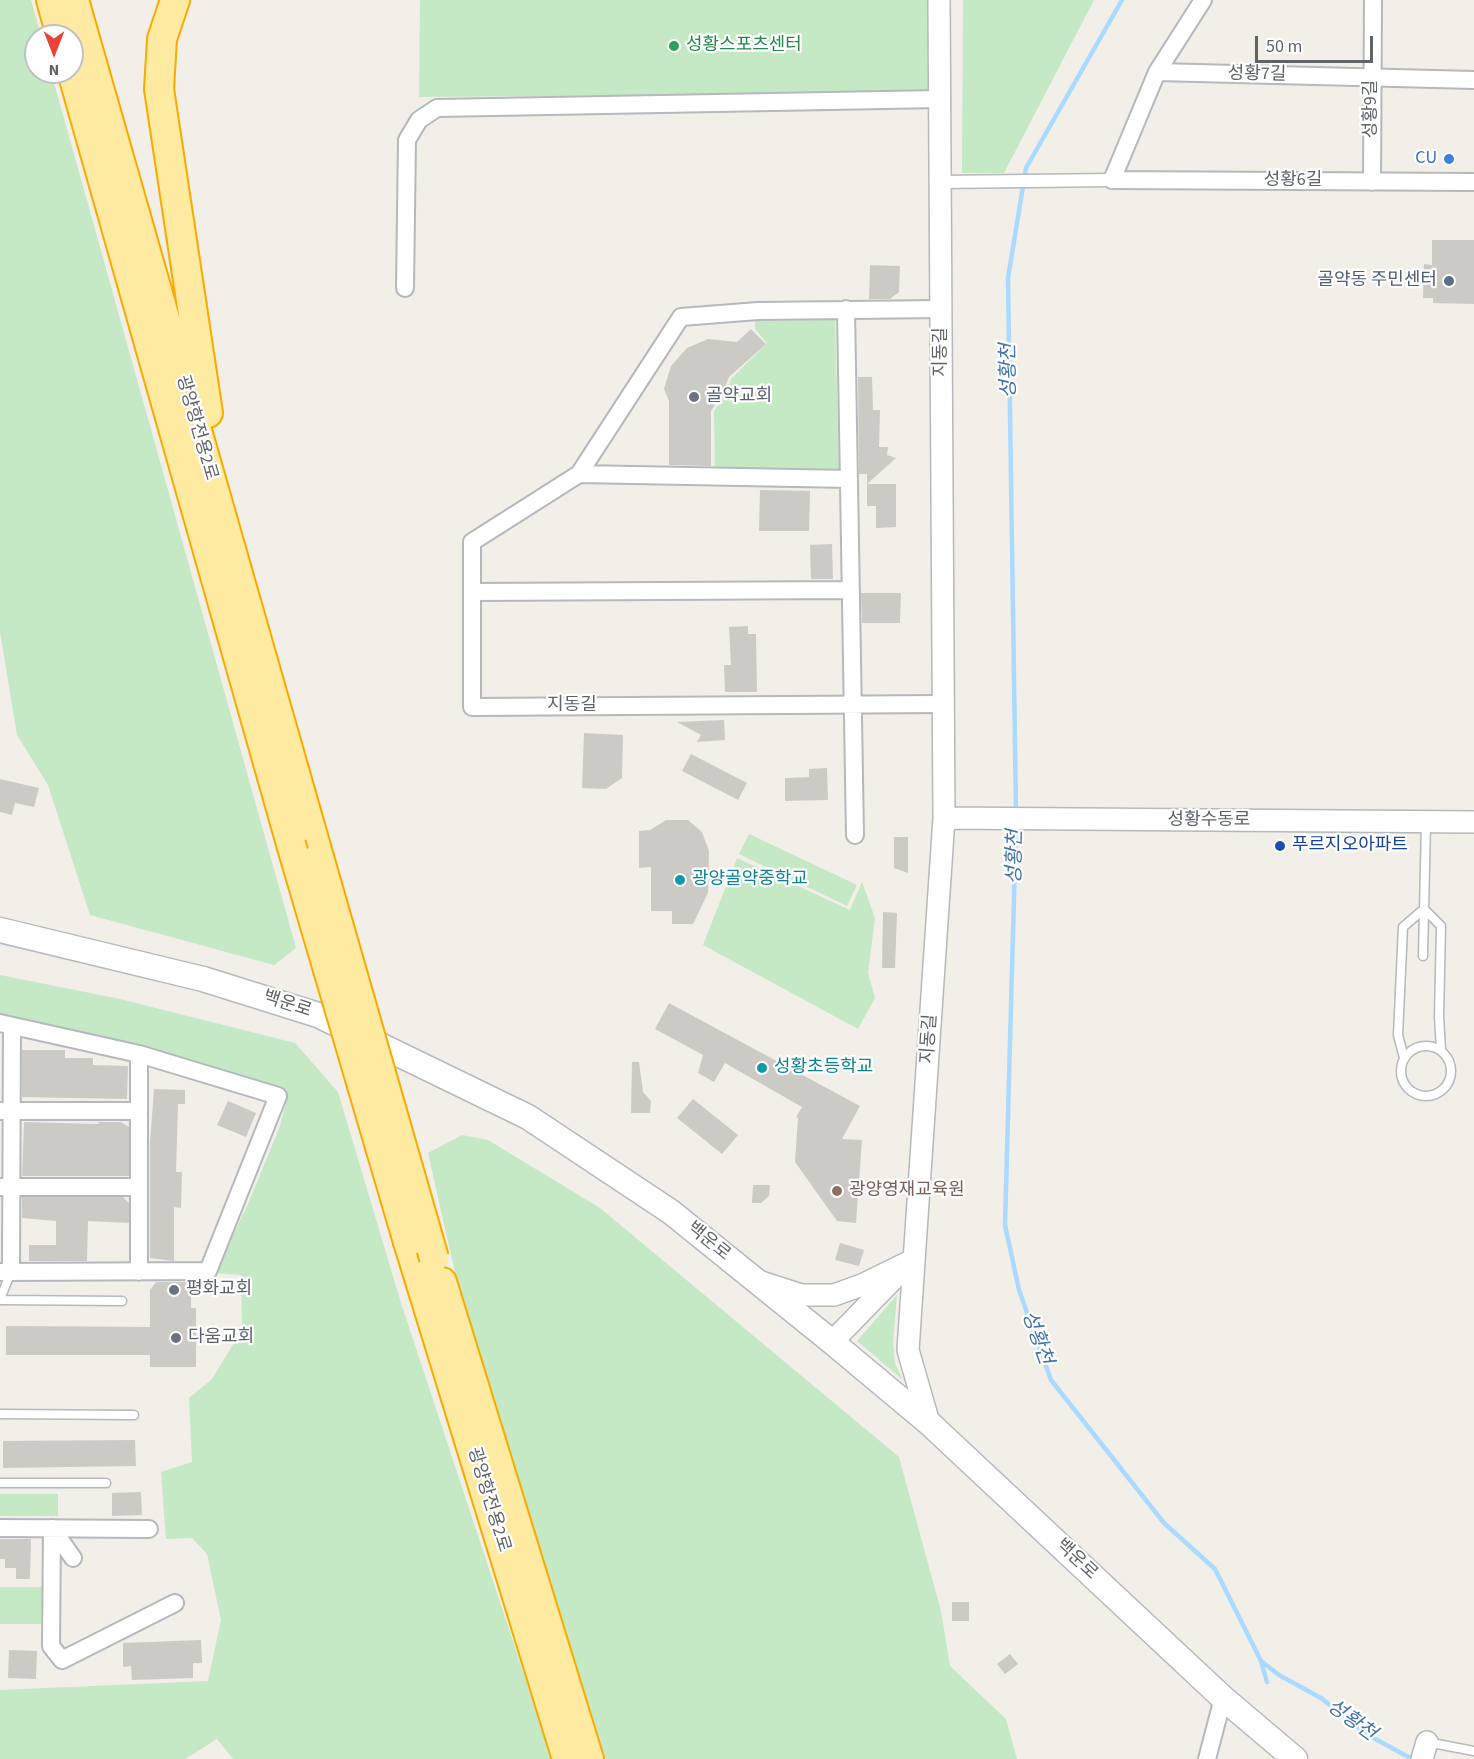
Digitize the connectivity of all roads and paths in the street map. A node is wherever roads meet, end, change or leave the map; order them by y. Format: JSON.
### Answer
{"nodes":[{"id":1,"x":51,"y":0,"type":"edge"},
{"id":2,"x":74,"y":0,"type":"edge"},
{"id":3,"x":175,"y":0,"type":"edge"},
{"id":4,"x":939,"y":0,"type":"edge"},
{"id":5,"x":1203,"y":0,"type":"edge"},
{"id":6,"x":1373,"y":0,"type":"edge"},
{"id":7,"x":58,"y":24,"type":"edge"},
{"id":8,"x":1157,"y":72,"type":"junction"},
{"id":9,"x":1373,"y":78,"type":"junction"},
{"id":10,"x":1474,"y":80,"type":"edge"},
{"id":11,"x":75,"y":84,"type":"edge"},
{"id":12,"x":940,"y":99,"type":"junction"},
{"id":13,"x":1112,"y":180,"type":"junction"},
{"id":14,"x":941,"y":182,"type":"junction"},
{"id":15,"x":1372,"y":182,"type":"junction"},
{"id":16,"x":1474,"y":182,"type":"edge"},
{"id":17,"x":405,"y":288,"type":"dead end"},
{"id":18,"x":846,"y":309,"type":"junction"},
{"id":19,"x":942,"y":309,"type":"junction"},
{"id":20,"x":579,"y":474,"type":"junction"},
{"id":21,"x":849,"y":479,"type":"junction"},
{"id":22,"x":225,"y":531,"type":"junction"},
{"id":23,"x":851,"y":590,"type":"junction"},
{"id":24,"x":472,"y":592,"type":"junction"},
{"id":25,"x":944,"y":704,"type":"junction"},
{"id":26,"x":853,"y":705,"type":"junction"},
{"id":27,"x":944,"y":818,"type":"junction"},
{"id":28,"x":1426,"y":822,"type":"junction"},
{"id":29,"x":1474,"y":822,"type":"edge"},
{"id":30,"x":855,"y":835,"type":"dead end"},
{"id":31,"x":1424,"y":909,"type":"junction"},
{"id":32,"x":0,"y":930,"type":"edge"},
{"id":33,"x":1423,"y":956,"type":"dead end"},
{"id":34,"x":6,"y":1024,"type":"edge"},
{"id":35,"x":1441,"y":1049,"type":"junction"},
{"id":36,"x":138,"y":1054,"type":"junction"},
{"id":37,"x":1404,"y":1058,"type":"junction"},
{"id":38,"x":5,"y":1111,"type":"edge"},
{"id":39,"x":138,"y":1111,"type":"junction"},
{"id":40,"x":5,"y":1186,"type":"edge"},
{"id":41,"x":139,"y":1186,"type":"junction"},
{"id":42,"x":913,"y":1260,"type":"junction"},
{"id":43,"x":6,"y":1272,"type":"edge"},
{"id":44,"x":139,"y":1272,"type":"junction"},
{"id":45,"x":755,"y":1280,"type":"junction"},
{"id":46,"x":0,"y":1300,"type":"edge"},
{"id":47,"x":122,"y":1301,"type":"dead end"},
{"id":48,"x":832,"y":1342,"type":"junction"},
{"id":49,"x":0,"y":1414,"type":"edge"},
{"id":50,"x":134,"y":1415,"type":"dead end"},
{"id":51,"x":929,"y":1423,"type":"junction"},
{"id":52,"x":0,"y":1483,"type":"edge"},
{"id":53,"x":106,"y":1483,"type":"dead end"},
{"id":54,"x":0,"y":1528,"type":"edge"},
{"id":55,"x":52,"y":1528,"type":"junction"},
{"id":56,"x":149,"y":1529,"type":"dead end"},
{"id":57,"x":73,"y":1558,"type":"dead end"},
{"id":58,"x":175,"y":1603,"type":"dead end"},
{"id":59,"x":1223,"y":1698,"type":"junction"},
{"id":60,"x":1269,"y":1736,"type":"junction"},
{"id":61,"x":1424,"y":1750,"type":"edge"},
{"id":62,"x":1474,"y":1751,"type":"edge"},
{"id":63,"x":567,"y":1759,"type":"edge"},
{"id":64,"x":589,"y":1759,"type":"edge"},
{"id":65,"x":1207,"y":1759,"type":"edge"},
{"id":66,"x":1278,"y":1759,"type":"edge"},
{"id":67,"x":1295,"y":1759,"type":"edge"}],
"edges":[{"from":1,"to":7,"type":"highway"},
{"from":2,"to":22,"type":"highway","name":"광양항전용2로"},
{"from":3,"to":22,"type":"highway"},
{"from":4,"to":12,"type":"street","name":"지동길"},
{"from":5,"to":8,"type":"street"},
{"from":6,"to":9,"type":"street","name":"성황9길"},
{"from":8,"to":9,"type":"street","name":"성황7길"},
{"from":8,"to":13,"type":"street"},
{"from":9,"to":10,"type":"street","name":"성황7길"},
{"from":9,"to":15,"type":"street","name":"성황9길"},
{"from":11,"to":63,"type":"highway","name":"광양항전용2로","bridge":true},
{"from":12,"to":14,"type":"street","name":"지동길"},
{"from":12,"to":17,"type":"street"},
{"from":13,"to":14,"type":"street"},
{"from":13,"to":15,"type":"street","name":"성황6길"},
{"from":14,"to":19,"type":"street","name":"지동길"},
{"from":15,"to":16,"type":"street","name":"성황6길"},
{"from":18,"to":19,"type":"street"},
{"from":18,"to":20,"type":"street"},
{"from":18,"to":21,"type":"street"},
{"from":19,"to":25,"type":"street","name":"지동길"},
{"from":20,"to":21,"type":"street"},
{"from":20,"to":24,"type":"street"},
{"from":21,"to":23,"type":"street"},
{"from":22,"to":64,"type":"highway","name":"광양항전용2로","bridge":true},
{"from":23,"to":24,"type":"street"},
{"from":23,"to":26,"type":"street"},
{"from":24,"to":26,"type":"street","name":"지동길"},
{"from":25,"to":26,"type":"street","name":"지동길"},
{"from":25,"to":27,"type":"street","name":"지동길"},
{"from":26,"to":30,"type":"street"},
{"from":27,"to":28,"type":"street","name":"성황수동로"},
{"from":27,"to":42,"type":"street","name":"지동길"},
{"from":28,"to":29,"type":"street","name":"성황수동로"},
{"from":28,"to":31,"type":"lane"},
{"from":31,"to":33,"type":"lane"},
{"from":31,"to":35,"type":"lane"},
{"from":31,"to":37,"type":"lane"},
{"from":32,"to":45,"type":"main road","name":"백운로"},
{"from":34,"to":36,"type":"street"},
{"from":34,"to":38,"type":"street"},
{"from":35,"to":37,"type":"lane"},
{"from":35,"to":37,"type":"lane"},
{"from":36,"to":39,"type":"street"},
{"from":36,"to":44,"type":"street"},
{"from":38,"to":39,"type":"street"},
{"from":38,"to":40,"type":"street"},
{"from":39,"to":41,"type":"street"},
{"from":40,"to":41,"type":"street"},
{"from":40,"to":43,"type":"street"},
{"from":41,"to":44,"type":"street"},
{"from":42,"to":45,"type":"street"},
{"from":42,"to":48,"type":"street"},
{"from":42,"to":51,"type":"street","name":"지동길"},
{"from":43,"to":44,"type":"street"},
{"from":43,"to":46,"type":"lane"},
{"from":45,"to":48,"type":"main road","name":"백운로"},
{"from":46,"to":47,"type":"lane"},
{"from":48,"to":51,"type":"main road","name":"백운로"},
{"from":49,"to":50,"type":"lane"},
{"from":51,"to":59,"type":"main road","name":"백운로"},
{"from":52,"to":53,"type":"lane"},
{"from":54,"to":55,"type":"street"},
{"from":55,"to":56,"type":"street"},
{"from":55,"to":57,"type":"street"},
{"from":55,"to":58,"type":"street"},
{"from":59,"to":60,"type":"main road","name":"백운로"},
{"from":59,"to":65,"type":"street"},
{"from":60,"to":66,"type":"main road"},
{"from":60,"to":67,"type":"main road","name":"백운로"},
{"from":61,"to":62,"type":"lane"}]}
